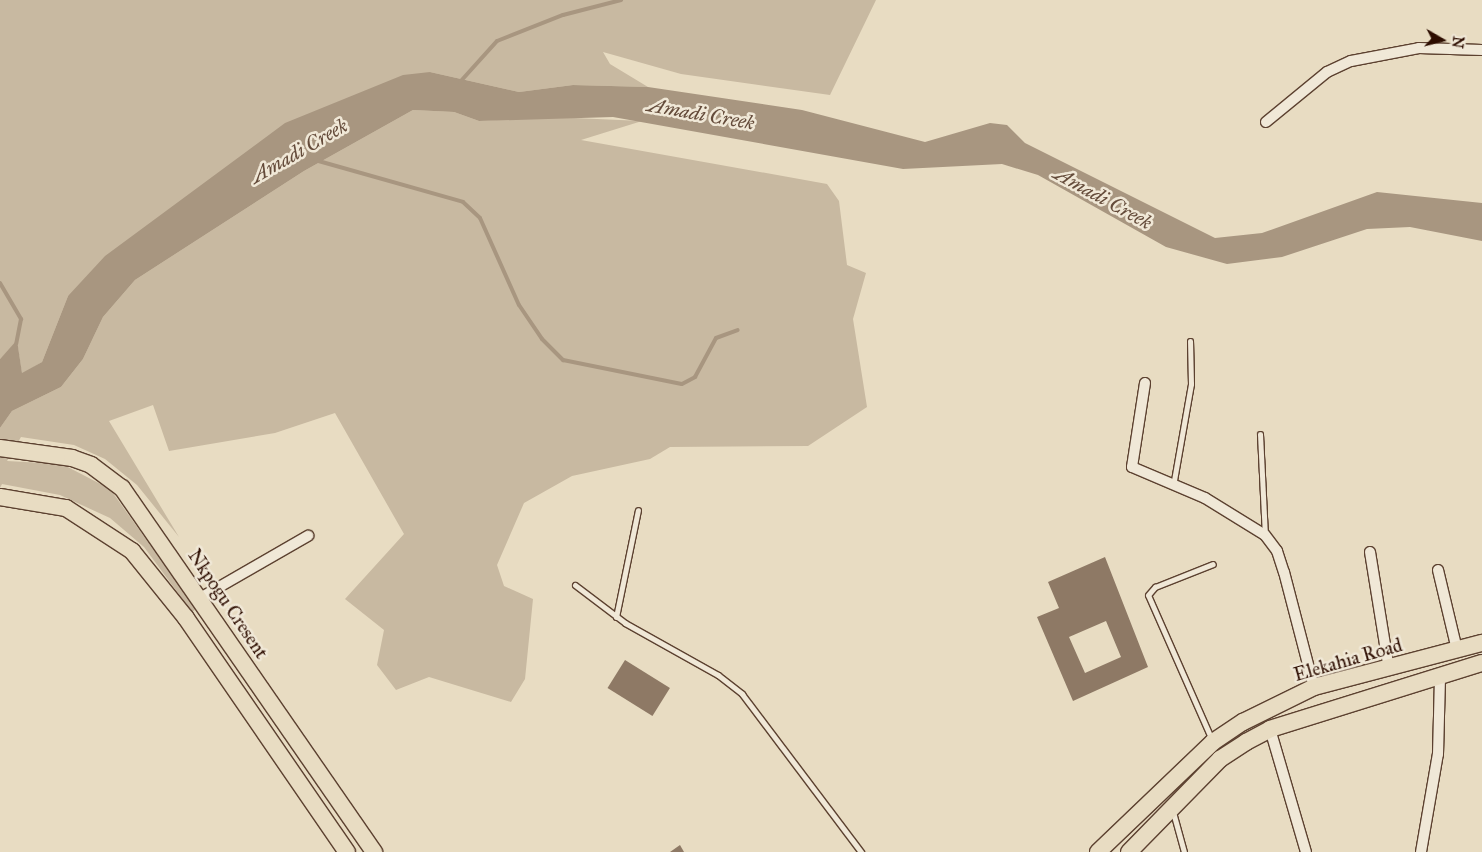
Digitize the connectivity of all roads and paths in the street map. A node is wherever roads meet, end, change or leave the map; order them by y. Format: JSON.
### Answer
{"nodes":[{"id":1,"x":1482,"y":50,"type":"edge"},
{"id":2,"x":1266,"y":122,"type":"dead end"},
{"id":3,"x":1190,"y":341,"type":"dead end"},
{"id":4,"x":1145,"y":383,"type":"dead end"},
{"id":5,"x":1260,"y":434,"type":"dead end"},
{"id":6,"x":0,"y":448,"type":"edge"},
{"id":7,"x":1173,"y":486,"type":"junction"},
{"id":8,"x":0,"y":497,"type":"edge"},
{"id":9,"x":638,"y":510,"type":"dead end"},
{"id":10,"x":1265,"y":535,"type":"junction"},
{"id":11,"x":308,"y":536,"type":"dead end"},
{"id":12,"x":1370,"y":552,"type":"dead end"},
{"id":13,"x":1214,"y":564,"type":"dead end"},
{"id":14,"x":1438,"y":570,"type":"dead end"},
{"id":15,"x":574,"y":585,"type":"dead end"},
{"id":16,"x":200,"y":598,"type":"junction"},
{"id":17,"x":616,"y":616,"type":"junction"},
{"id":18,"x":1482,"y":643,"type":"edge"},
{"id":19,"x":1457,"y":650,"type":"junction"},
{"id":20,"x":1482,"y":663,"type":"edge"},
{"id":21,"x":1388,"y":669,"type":"junction"},
{"id":22,"x":1440,"y":676,"type":"junction"},
{"id":23,"x":1314,"y":687,"type":"junction"},
{"id":24,"x":1270,"y":729,"type":"junction"},
{"id":25,"x":1213,"y":742,"type":"junction"},
{"id":26,"x":1172,"y":809,"type":"junction"},
{"id":27,"x":347,"y":852,"type":"edge"},
{"id":28,"x":374,"y":852,"type":"edge"},
{"id":29,"x":861,"y":852,"type":"edge"},
{"id":30,"x":1098,"y":852,"type":"edge"},
{"id":31,"x":1129,"y":852,"type":"edge"},
{"id":32,"x":1184,"y":852,"type":"edge"},
{"id":33,"x":1306,"y":852,"type":"edge"},
{"id":34,"x":1421,"y":852,"type":"edge"}],
"edges":[{"from":1,"to":2,"type":"street"},
{"from":3,"to":7,"type":"lane"},
{"from":4,"to":7,"type":"street"},
{"from":5,"to":10,"type":"lane"},
{"from":6,"to":16,"type":"main road","name":"Nkpogu Cresent"},
{"from":7,"to":10,"type":"street"},
{"from":8,"to":27,"type":"main road"},
{"from":9,"to":17,"type":"lane"},
{"from":10,"to":23,"type":"street"},
{"from":11,"to":16,"type":"street"},
{"from":12,"to":21,"type":"street"},
{"from":13,"to":25,"type":"lane"},
{"from":14,"to":19,"type":"street"},
{"from":15,"to":17,"type":"lane"},
{"from":16,"to":28,"type":"main road","name":"Nkpogu Cresent"},
{"from":17,"to":29,"type":"lane"},
{"from":18,"to":19,"type":"main road","name":"Elekahia Road"},
{"from":19,"to":21,"type":"main road","name":"Elekahia Road"},
{"from":20,"to":22,"type":"main road"},
{"from":21,"to":23,"type":"main road","name":"Elekahia Road"},
{"from":22,"to":24,"type":"main road"},
{"from":22,"to":34,"type":"street"},
{"from":23,"to":25,"type":"main road","name":"Elekahia Road"},
{"from":24,"to":26,"type":"main road"},
{"from":24,"to":33,"type":"street"},
{"from":25,"to":30,"type":"main road","name":"Elekahia Road"},
{"from":26,"to":31,"type":"main road"},
{"from":26,"to":32,"type":"lane"}]}
